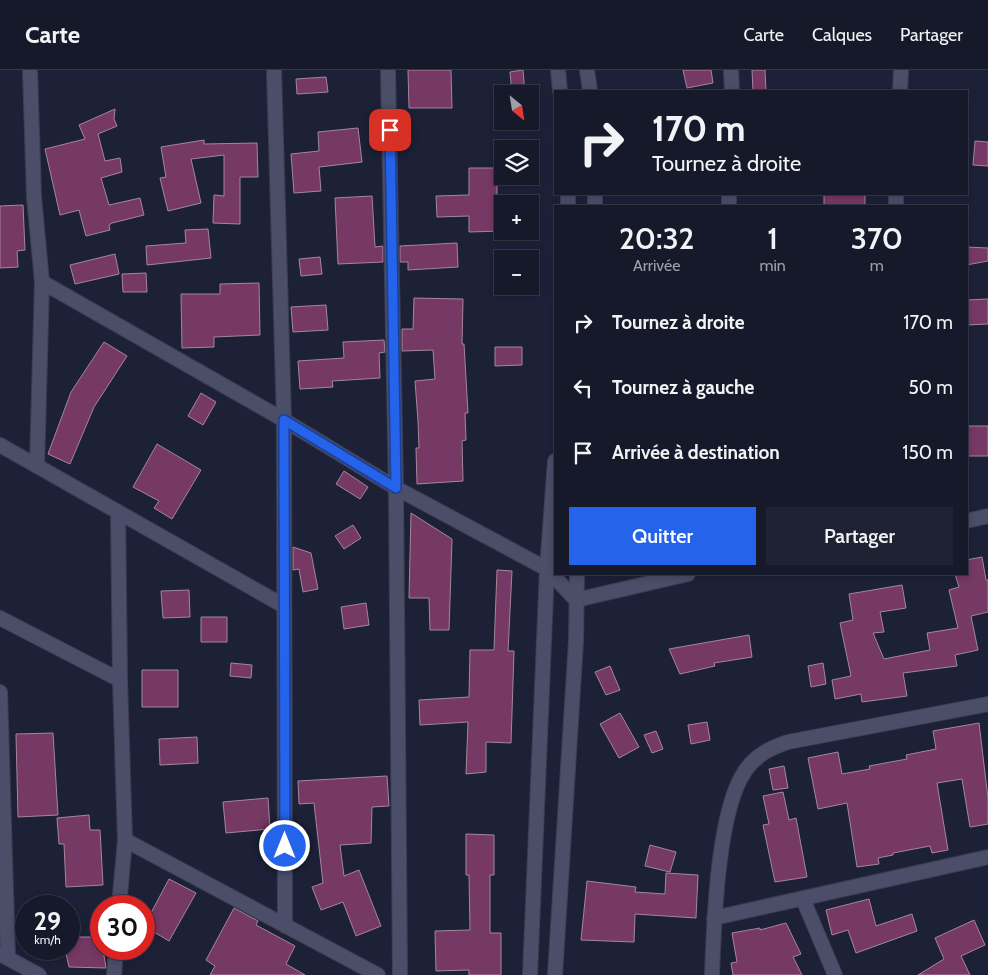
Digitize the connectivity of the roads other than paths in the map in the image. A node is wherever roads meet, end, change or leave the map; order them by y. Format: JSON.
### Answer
{"nodes":[{"id":1,"x":30,"y":70,"type":"edge"},
{"id":2,"x":274,"y":70,"type":"edge"},
{"id":3,"x":388,"y":70,"type":"edge"},
{"id":4,"x":558,"y":70,"type":"edge"},
{"id":5,"x":587,"y":70,"type":"edge"},
{"id":6,"x":731,"y":70,"type":"edge"},
{"id":7,"x":901,"y":70,"type":"edge"},
{"id":8,"x":560,"y":90,"type":"edge"},
{"id":9,"x":590,"y":90,"type":"edge"},
{"id":10,"x":732,"y":90,"type":"edge"},
{"id":11,"x":900,"y":90,"type":"edge"},
{"id":12,"x":42,"y":282,"type":"junction"},
{"id":13,"x":284,"y":420,"type":"junction"},
{"id":14,"x":0,"y":445,"type":"edge"},
{"id":15,"x":37,"y":466,"type":"junction"},
{"id":16,"x":554,"y":474,"type":"edge"},
{"id":17,"x":396,"y":488,"type":"junction"},
{"id":18,"x":118,"y":512,"type":"junction"},
{"id":19,"x":988,"y":516,"type":"edge"},
{"id":20,"x":968,"y":521,"type":"edge"},
{"id":21,"x":547,"y":569,"type":"junction"},
{"id":22,"x":578,"y":575,"type":"edge"},
{"id":23,"x":684,"y":575,"type":"edge"},
{"id":24,"x":576,"y":600,"type":"junction"},
{"id":25,"x":284,"y":606,"type":"junction"},
{"id":26,"x":0,"y":618,"type":"edge"},
{"id":27,"x":120,"y":680,"type":"junction"},
{"id":28,"x":0,"y":692,"type":"edge"},
{"id":29,"x":988,"y":704,"type":"edge"},
{"id":30,"x":125,"y":840,"type":"junction"},
{"id":31,"x":986,"y":861,"type":"edge"},
{"id":32,"x":121,"y":895,"type":"edge"},
{"id":33,"x":803,"y":899,"type":"junction"},
{"id":34,"x":714,"y":918,"type":"junction"},
{"id":35,"x":285,"y":926,"type":"junction"},
{"id":36,"x":4,"y":956,"type":"edge"},
{"id":37,"x":115,"y":960,"type":"edge"},
{"id":38,"x":39,"y":975,"type":"edge"},
{"id":39,"x":114,"y":975,"type":"edge"},
{"id":40,"x":378,"y":975,"type":"edge"},
{"id":41,"x":400,"y":975,"type":"edge"},
{"id":42,"x":530,"y":975,"type":"edge"},
{"id":43,"x":555,"y":975,"type":"edge"},
{"id":44,"x":712,"y":975,"type":"edge"},
{"id":45,"x":835,"y":975,"type":"edge"}],
"edges":[{"from":1,"to":12,"type":"street"},
{"from":2,"to":13,"type":"street"},
{"from":3,"to":17,"type":"street"},
{"from":4,"to":8,"type":"street"},
{"from":5,"to":9,"type":"street"},
{"from":6,"to":10,"type":"street"},
{"from":7,"to":11,"type":"street"},
{"from":12,"to":13,"type":"street"},
{"from":12,"to":15,"type":"street"},
{"from":13,"to":17,"type":"street"},
{"from":13,"to":25,"type":"street"},
{"from":14,"to":15,"type":"street"},
{"from":15,"to":18,"type":"street"},
{"from":16,"to":21,"type":"street"},
{"from":17,"to":21,"type":"street"},
{"from":17,"to":41,"type":"street"},
{"from":18,"to":25,"type":"street"},
{"from":18,"to":27,"type":"street"},
{"from":19,"to":20,"type":"street"},
{"from":21,"to":24,"type":"street"},
{"from":21,"to":42,"type":"street"},
{"from":22,"to":24,"type":"street"},
{"from":23,"to":24,"type":"street"},
{"from":24,"to":43,"type":"street"},
{"from":25,"to":35,"type":"street"},
{"from":26,"to":27,"type":"street"},
{"from":27,"to":30,"type":"street"},
{"from":28,"to":36,"type":"street"},
{"from":29,"to":34,"type":"street"},
{"from":30,"to":32,"type":"street"},
{"from":30,"to":35,"type":"street"},
{"from":31,"to":33,"type":"street"},
{"from":33,"to":34,"type":"street"},
{"from":33,"to":45,"type":"street"},
{"from":34,"to":44,"type":"street"},
{"from":35,"to":40,"type":"street"},
{"from":36,"to":38,"type":"street"},
{"from":37,"to":39,"type":"street"}]}
